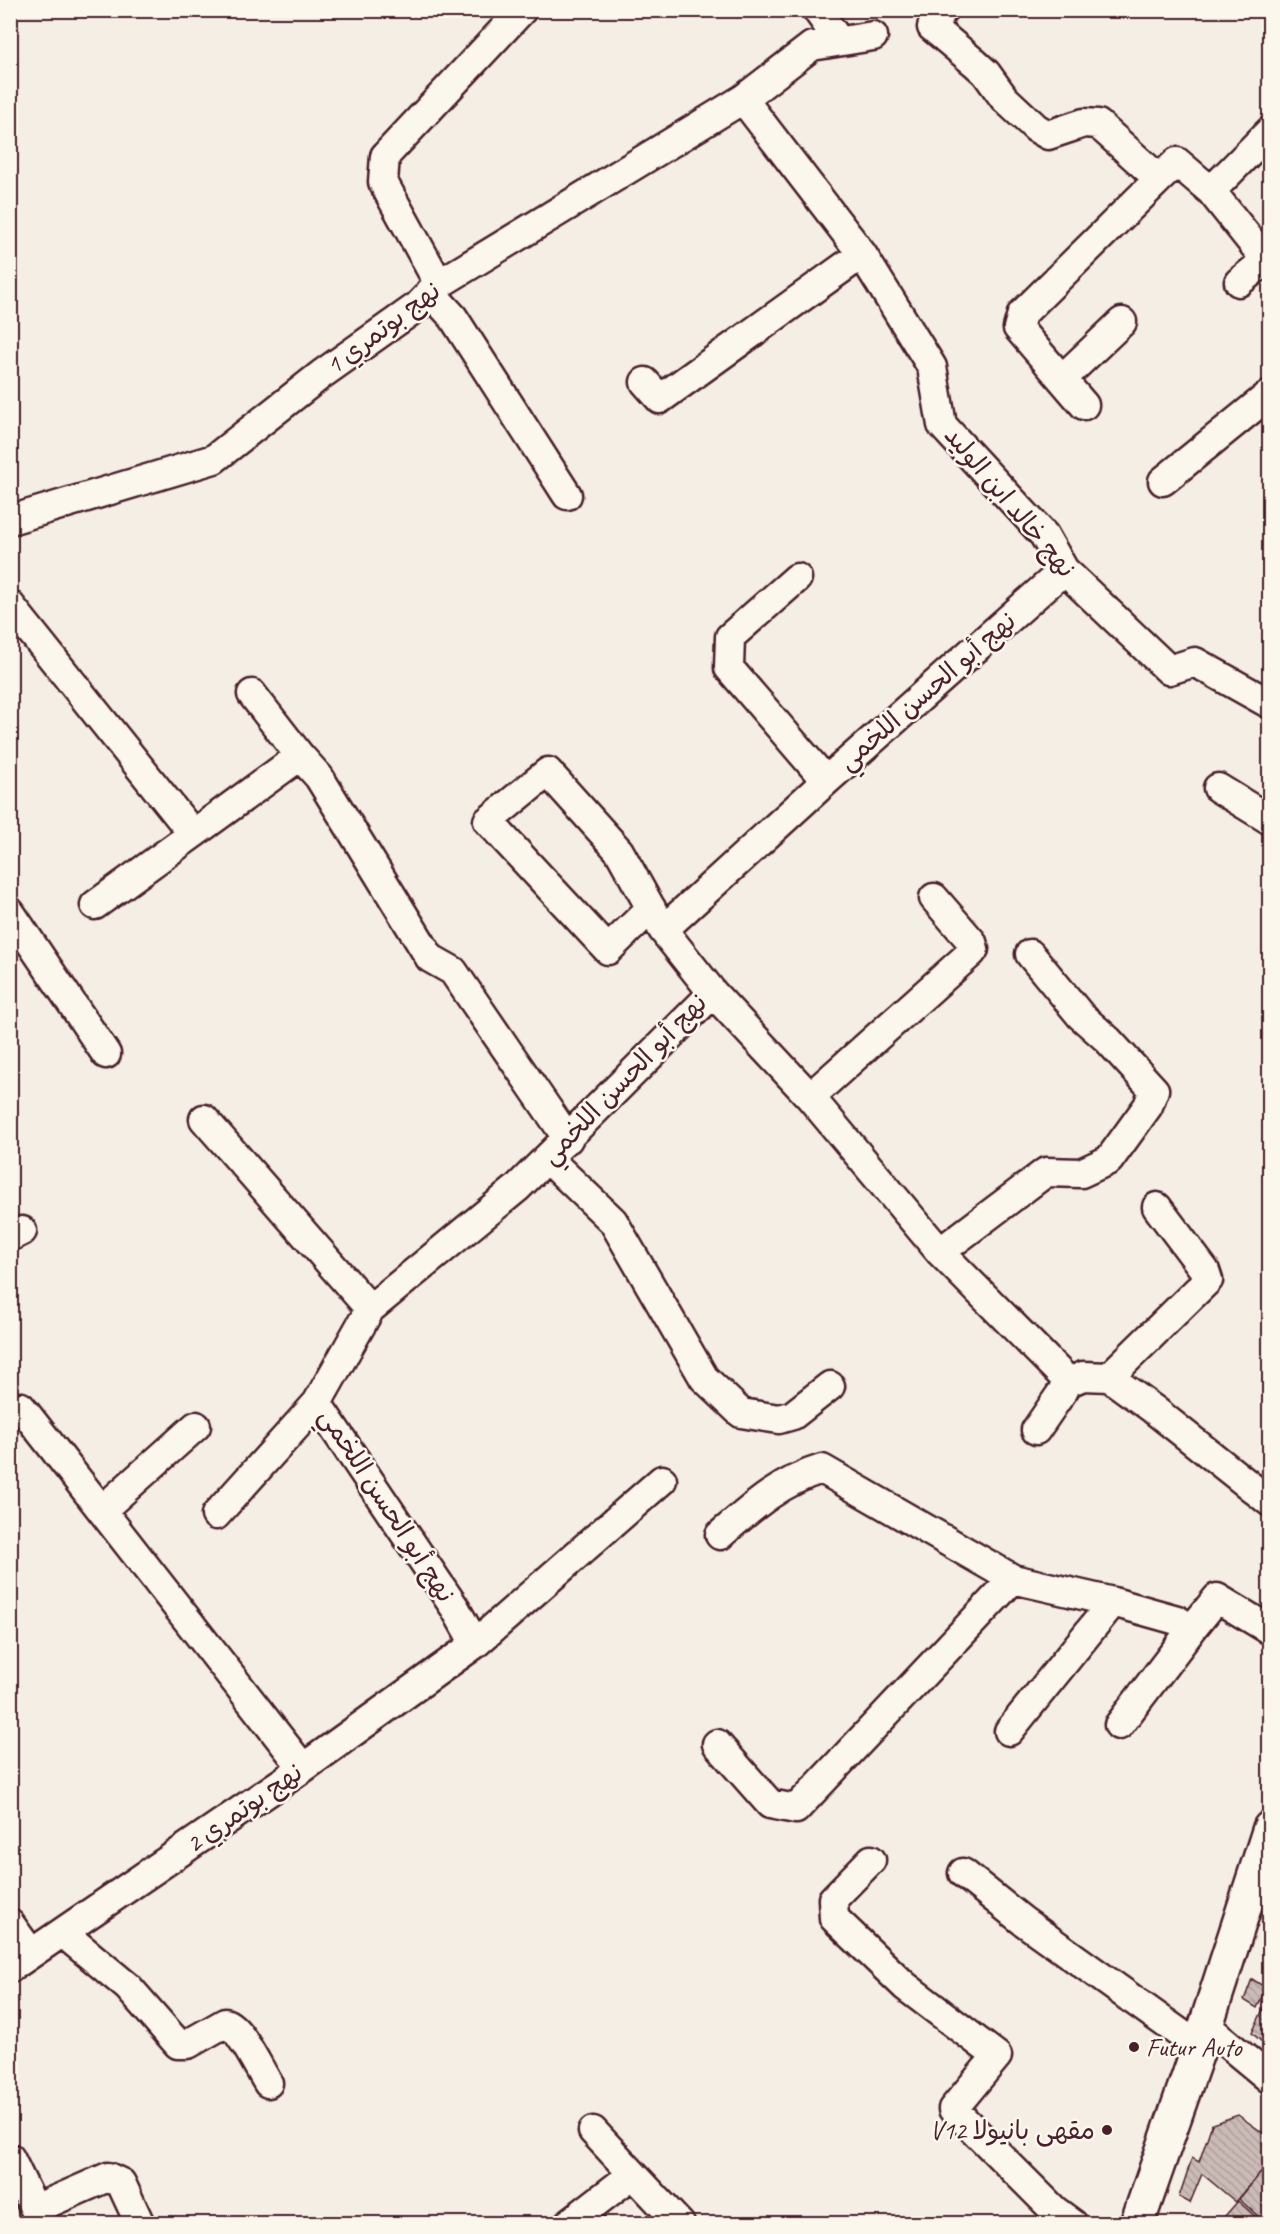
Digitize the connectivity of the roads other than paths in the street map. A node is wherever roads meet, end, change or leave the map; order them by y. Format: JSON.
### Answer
{"nodes":[{"id":1,"x":522,"y":10,"type":"edge"},
{"id":2,"x":817,"y":10,"type":"edge"},
{"id":3,"x":943,"y":10,"type":"edge"},
{"id":4,"x":873,"y":36,"type":"dead end"},
{"id":5,"x":839,"y":41,"type":"junction"},
{"id":6,"x":743,"y":99,"type":"junction"},
{"id":7,"x":1269,"y":131,"type":"edge"},
{"id":8,"x":1159,"y":179,"type":"junction"},
{"id":9,"x":1211,"y":191,"type":"junction"},
{"id":10,"x":862,"y":254,"type":"junction"},
{"id":11,"x":1239,"y":282,"type":"dead end"},
{"id":12,"x":435,"y":288,"type":"junction"},
{"id":13,"x":1122,"y":322,"type":"dead end"},
{"id":14,"x":1062,"y":379,"type":"junction"},
{"id":15,"x":645,"y":382,"type":"dead end"},
{"id":16,"x":1269,"y":394,"type":"edge"},
{"id":17,"x":1083,"y":405,"type":"dead end"},
{"id":18,"x":1163,"y":481,"type":"dead end"},
{"id":19,"x":567,"y":495,"type":"dead end"},
{"id":20,"x":10,"y":520,"type":"edge"},
{"id":21,"x":1064,"y":570,"type":"junction"},
{"id":22,"x":797,"y":578,"type":"dead end"},
{"id":23,"x":10,"y":605,"type":"edge"},
{"id":24,"x":252,"y":694,"type":"dead end"},
{"id":25,"x":1269,"y":704,"type":"edge"},
{"id":26,"x":300,"y":756,"type":"junction"},
{"id":27,"x":826,"y":781,"type":"junction"},
{"id":28,"x":1218,"y":788,"type":"dead end"},
{"id":29,"x":1269,"y":820,"type":"edge"},
{"id":30,"x":193,"y":834,"type":"junction"},
{"id":31,"x":934,"y":898,"type":"dead end"},
{"id":32,"x":95,"y":905,"type":"dead end"},
{"id":33,"x":10,"y":912,"type":"edge"},
{"id":34,"x":657,"y":919,"type":"junction"},
{"id":35,"x":1030,"y":954,"type":"dead end"},
{"id":36,"x":713,"y":993,"type":"junction"},
{"id":37,"x":106,"y":1054,"type":"dead end"},
{"id":38,"x":810,"y":1098,"type":"junction"},
{"id":39,"x":204,"y":1119,"type":"dead end"},
{"id":40,"x":568,"y":1139,"type":"junction"},
{"id":41,"x":547,"y":1158,"type":"junction"},
{"id":42,"x":1157,"y":1207,"type":"dead end"},
{"id":43,"x":940,"y":1252,"type":"junction"},
{"id":44,"x":370,"y":1309,"type":"junction"},
{"id":45,"x":1109,"y":1377,"type":"junction"},
{"id":46,"x":1069,"y":1382,"type":"junction"},
{"id":47,"x":830,"y":1386,"type":"dead end"},
{"id":48,"x":317,"y":1403,"type":"junction"},
{"id":49,"x":21,"y":1407,"type":"dead end"},
{"id":50,"x":196,"y":1426,"type":"dead end"},
{"id":51,"x":1036,"y":1430,"type":"dead end"},
{"id":52,"x":662,"y":1480,"type":"dead end"},
{"id":53,"x":1269,"y":1502,"type":"edge"},
{"id":54,"x":102,"y":1510,"type":"junction"},
{"id":55,"x":216,"y":1515,"type":"dead end"},
{"id":56,"x":720,"y":1535,"type":"dead end"},
{"id":57,"x":1013,"y":1579,"type":"junction"},
{"id":58,"x":1113,"y":1602,"type":"junction"},
{"id":59,"x":1192,"y":1629,"type":"junction"},
{"id":60,"x":1269,"y":1630,"type":"edge"},
{"id":61,"x":475,"y":1644,"type":"junction"},
{"id":62,"x":1119,"y":1725,"type":"dead end"},
{"id":63,"x":1009,"y":1731,"type":"dead end"},
{"id":64,"x":717,"y":1744,"type":"dead end"},
{"id":65,"x":303,"y":1768,"type":"junction"},
{"id":66,"x":1269,"y":1828,"type":"edge"},
{"id":67,"x":872,"y":1860,"type":"dead end"},
{"id":68,"x":963,"y":1873,"type":"dead end"},
{"id":69,"x":10,"y":1924,"type":"edge"},
{"id":70,"x":1002,"y":1924,"type":"dead end"},
{"id":71,"x":63,"y":1933,"type":"junction"},
{"id":72,"x":21,"y":1961,"type":"edge"},
{"id":73,"x":1198,"y":2046,"type":"junction"},
{"id":74,"x":1269,"y":2079,"type":"edge"},
{"id":75,"x":268,"y":2083,"type":"dead end"},
{"id":76,"x":593,"y":2131,"type":"dead end"},
{"id":77,"x":10,"y":2158,"type":"edge"},
{"id":78,"x":633,"y":2174,"type":"junction"},
{"id":79,"x":39,"y":2216,"type":"edge"},
{"id":80,"x":140,"y":2223,"type":"edge"},
{"id":81,"x":568,"y":2223,"type":"edge"},
{"id":82,"x":680,"y":2223,"type":"edge"},
{"id":83,"x":1073,"y":2223,"type":"edge"},
{"id":84,"x":1137,"y":2223,"type":"edge"}],
"edges":[{"from":1,"to":12,"type":"street"},
{"from":2,"to":5,"type":"street"},
{"from":3,"to":8,"type":"street"},
{"from":4,"to":5,"type":"street","name":"نهج بوتمري 1"},
{"from":5,"to":6,"type":"street","name":"نهج بوتمري 1"},
{"from":6,"to":10,"type":"street","name":"نهج خالد ابن الوليد"},
{"from":6,"to":12,"type":"street","name":"نهج بوتمري 1"},
{"from":7,"to":9,"type":"street"},
{"from":8,"to":9,"type":"street"},
{"from":8,"to":14,"type":"street"},
{"from":9,"to":11,"type":"street"},
{"from":10,"to":15,"type":"street"},
{"from":10,"to":21,"type":"street","name":"نهج خالد ابن الوليد"},
{"from":12,"to":19,"type":"street"},
{"from":12,"to":20,"type":"street","name":"نهج بوتمري 1"},
{"from":13,"to":14,"type":"street"},
{"from":14,"to":17,"type":"street"},
{"from":16,"to":18,"type":"street"},
{"from":21,"to":25,"type":"street","name":"نهج خالد ابن الوليد"},
{"from":21,"to":27,"type":"street","name":"نهج أبو الحسن اللخمي"},
{"from":22,"to":27,"type":"street"},
{"from":23,"to":30,"type":"street"},
{"from":24,"to":26,"type":"street"},
{"from":26,"to":30,"type":"street"},
{"from":26,"to":40,"type":"street"},
{"from":27,"to":34,"type":"street","name":"نهج أبو الحسن اللخمي"},
{"from":28,"to":29,"type":"street"},
{"from":30,"to":32,"type":"street"},
{"from":31,"to":38,"type":"street"},
{"from":33,"to":37,"type":"street"},
{"from":34,"to":34,"type":"street"},
{"from":34,"to":36,"type":"street","name":"نهج أبو الحسن اللخمي"},
{"from":35,"to":43,"type":"street"},
{"from":36,"to":38,"type":"street"},
{"from":36,"to":40,"type":"street","name":"نهج أبو الحسن اللخمي"},
{"from":38,"to":43,"type":"street"},
{"from":39,"to":44,"type":"street"},
{"from":40,"to":41,"type":"street","name":"نهج أبو الحسن اللخمي"},
{"from":41,"to":44,"type":"street","name":"نهج أبو الحسن اللخمي"},
{"from":41,"to":47,"type":"street"},
{"from":42,"to":45,"type":"street"},
{"from":43,"to":46,"type":"street"},
{"from":44,"to":48,"type":"street","name":"نهج أبو الحسن اللخمي"},
{"from":45,"to":46,"type":"street"},
{"from":45,"to":53,"type":"street"},
{"from":46,"to":51,"type":"street"},
{"from":48,"to":55,"type":"street"},
{"from":48,"to":61,"type":"street","name":"نهج أبو الحسن اللخمي"},
{"from":49,"to":54,"type":"street"},
{"from":50,"to":54,"type":"street"},
{"from":52,"to":61,"type":"street","name":"نهج بوتمري 2"},
{"from":54,"to":65,"type":"street"},
{"from":56,"to":57,"type":"street"},
{"from":57,"to":58,"type":"street"},
{"from":57,"to":64,"type":"street"},
{"from":58,"to":59,"type":"street"},
{"from":58,"to":63,"type":"street"},
{"from":59,"to":60,"type":"street"},
{"from":59,"to":62,"type":"street"},
{"from":61,"to":65,"type":"street","name":"نهج بوتمري 2"},
{"from":65,"to":71,"type":"street","name":"نهج بوتمري 2"},
{"from":66,"to":73,"type":"main road"},
{"from":67,"to":83,"type":"street"},
{"from":68,"to":73,"type":"street"},
{"from":69,"to":72,"type":"street"},
{"from":70,"to":73,"type":"street"},
{"from":71,"to":72,"type":"street","name":"نهج بوتمري 2"},
{"from":71,"to":75,"type":"street"},
{"from":73,"to":74,"type":"street"},
{"from":73,"to":84,"type":"main road"},
{"from":76,"to":78,"type":"street"},
{"from":77,"to":79,"type":"street"},
{"from":78,"to":81,"type":"street"},
{"from":78,"to":82,"type":"street"},
{"from":79,"to":80,"type":"street"}]}
